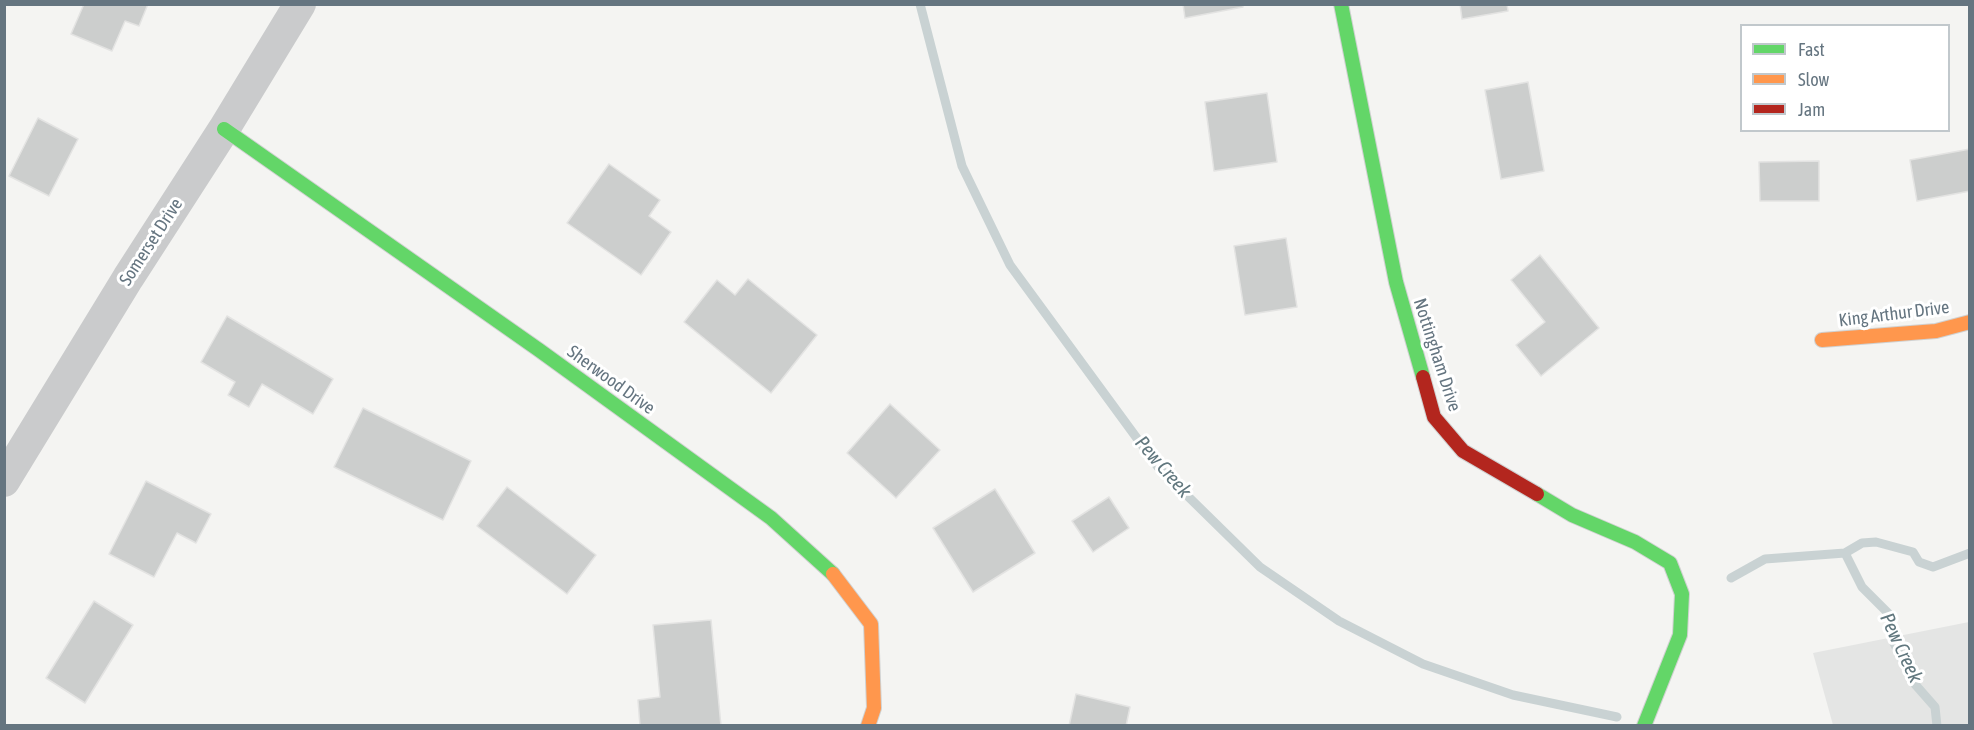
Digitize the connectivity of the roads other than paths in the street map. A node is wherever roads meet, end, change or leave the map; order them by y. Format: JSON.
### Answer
{"nodes":[{"id":1,"x":300,"y":4,"type":"edge"},
{"id":2,"x":1341,"y":4,"type":"edge"},
{"id":3,"x":224,"y":129,"type":"junction"},
{"id":4,"x":1970,"y":322,"type":"edge"},
{"id":5,"x":1822,"y":340,"type":"dead end"},
{"id":6,"x":4,"y":481,"type":"edge"},
{"id":7,"x":868,"y":726,"type":"edge"},
{"id":8,"x":1644,"y":726,"type":"edge"}],
"edges":[{"from":1,"to":3,"type":"street","name":"Somerset Drive"},
{"from":2,"to":8,"type":"street","name":"Nottingham Drive"},
{"from":3,"to":6,"type":"street","name":"Somerset Drive"},
{"from":3,"to":7,"type":"street","name":"Sherwood Drive"},
{"from":4,"to":5,"type":"street","name":"King Arthur Drive"}]}
